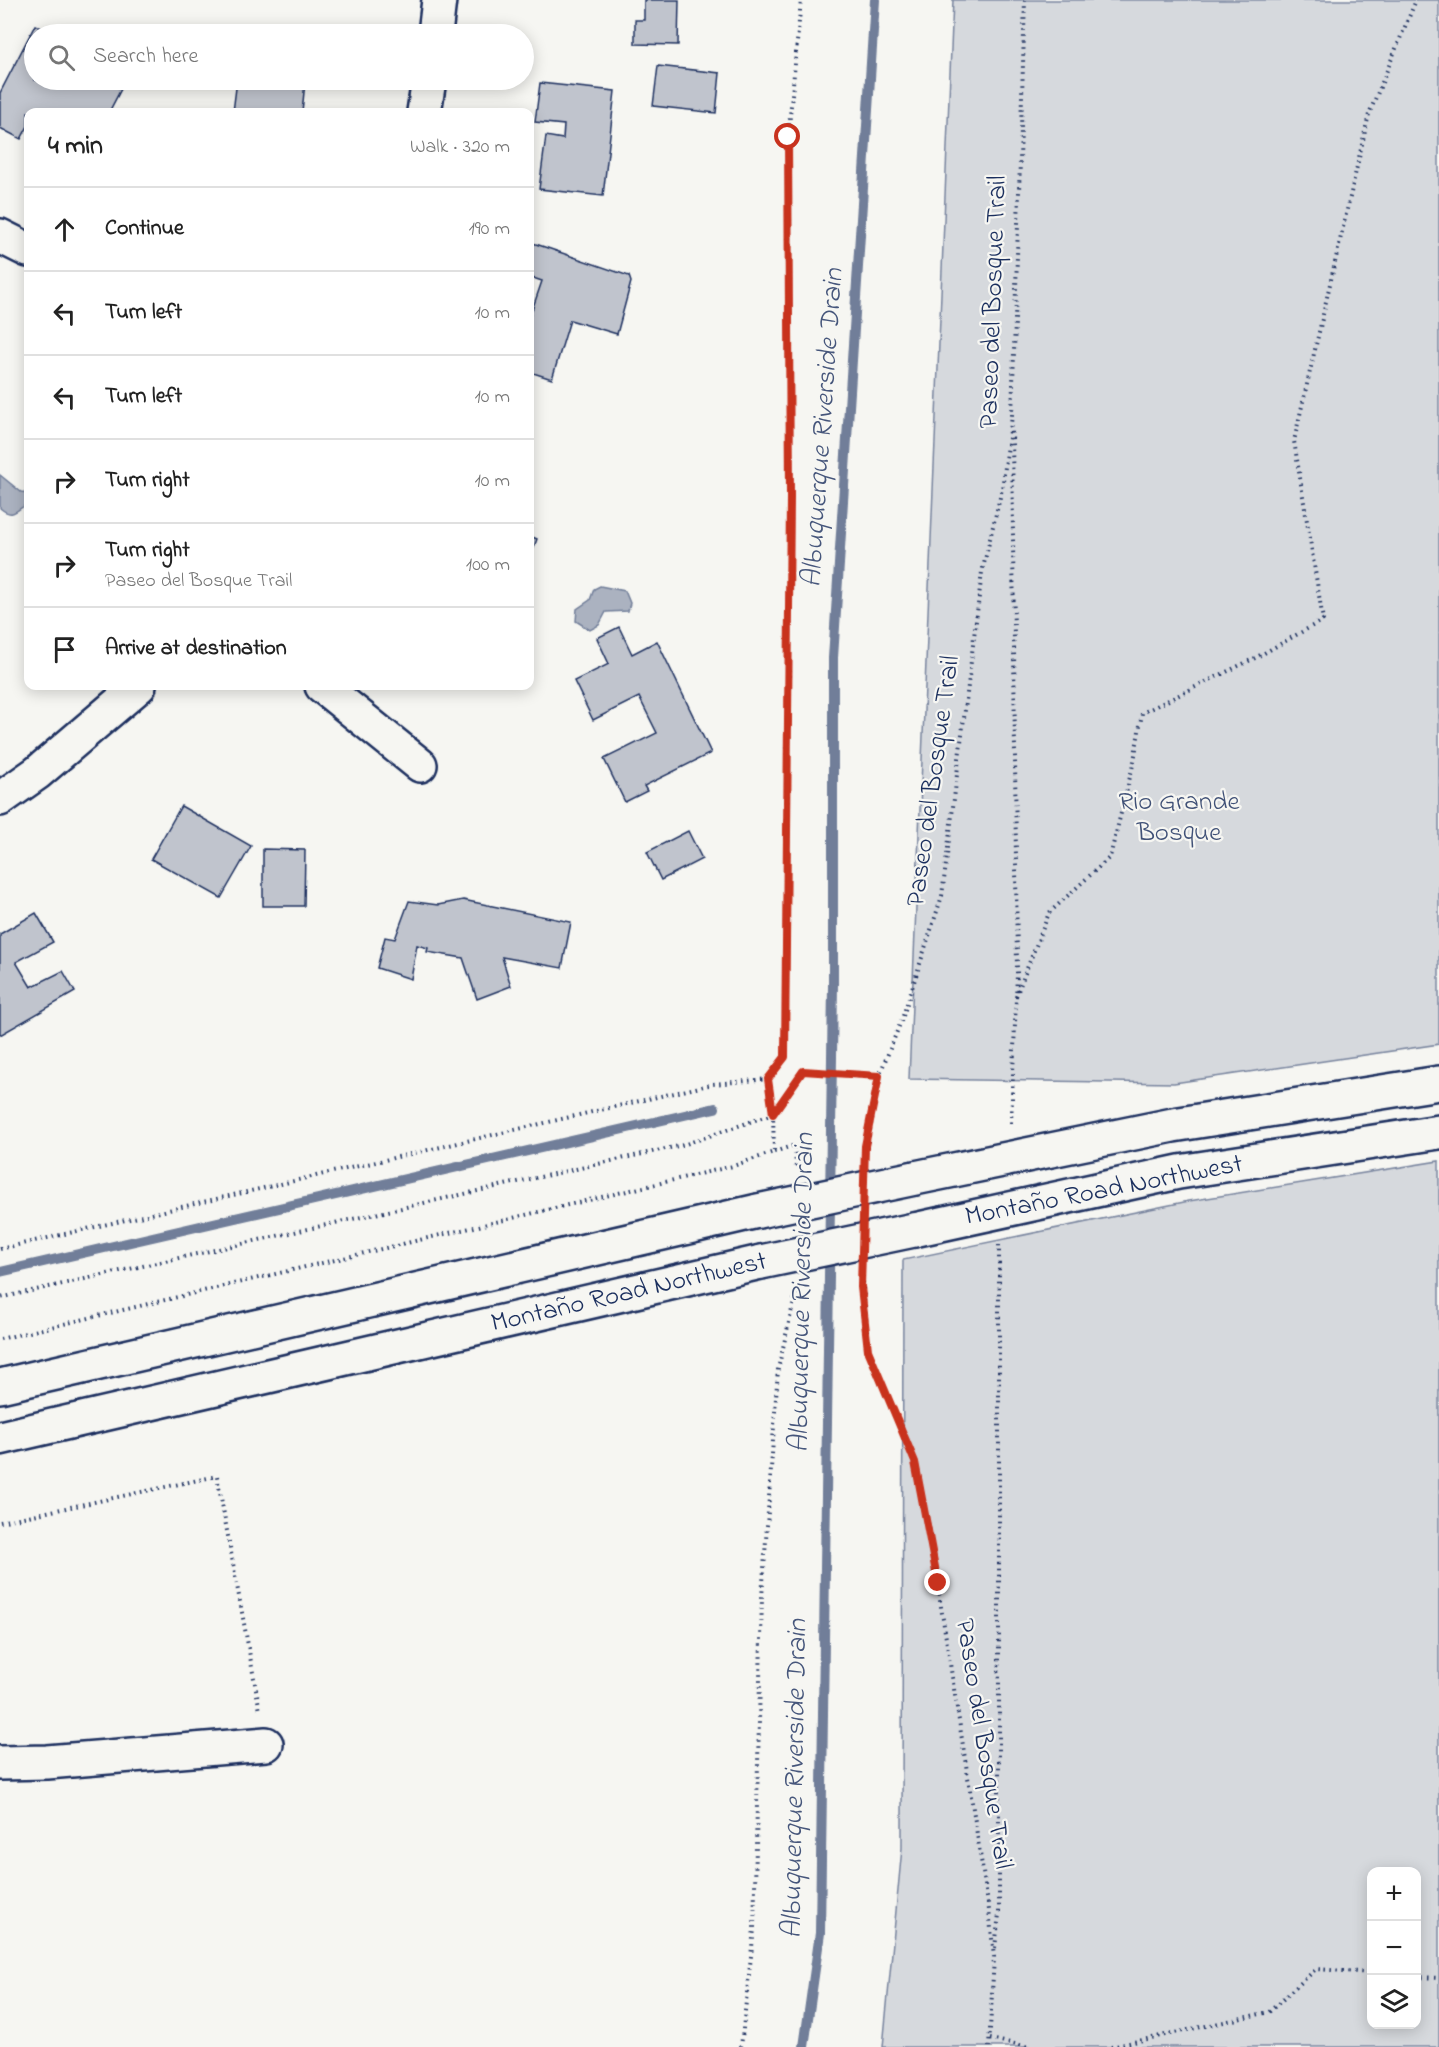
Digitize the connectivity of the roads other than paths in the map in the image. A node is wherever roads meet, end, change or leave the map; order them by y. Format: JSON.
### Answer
{"nodes":[{"id":1,"x":439,"y":0,"type":"edge"},
{"id":2,"x":436,"y":24,"type":"edge"},
{"id":3,"x":427,"y":90,"type":"edge"},
{"id":4,"x":425,"y":108,"type":"edge"},
{"id":5,"x":0,"y":236,"type":"edge"},
{"id":6,"x":24,"y":248,"type":"edge"},
{"id":7,"x":134,"y":690,"type":"edge"},
{"id":8,"x":326,"y":690,"type":"edge"},
{"id":9,"x":420,"y":765,"type":"dead end"},
{"id":10,"x":0,"y":800,"type":"edge"},
{"id":11,"x":1439,"y":1083,"type":"edge"},
{"id":12,"x":1439,"y":1132,"type":"edge"},
{"id":13,"x":0,"y":1386,"type":"edge"},
{"id":14,"x":0,"y":1438,"type":"edge"},
{"id":15,"x":266,"y":1744,"type":"road end"},
{"id":16,"x":0,"y":1764,"type":"edge"}],
"edges":[{"from":1,"to":2,"type":"main road"},
{"from":3,"to":4,"type":"main road"},
{"from":5,"to":6,"type":"main road"},
{"from":7,"to":10,"type":"main road"},
{"from":8,"to":9,"type":"main road"},
{"from":11,"to":13,"type":"main road","name":"Montaño Road Northwest","bridge":true},
{"from":12,"to":14,"type":"main road","name":"Montaño Road Northwest","bridge":true},
{"from":15,"to":16,"type":"main road"}]}
